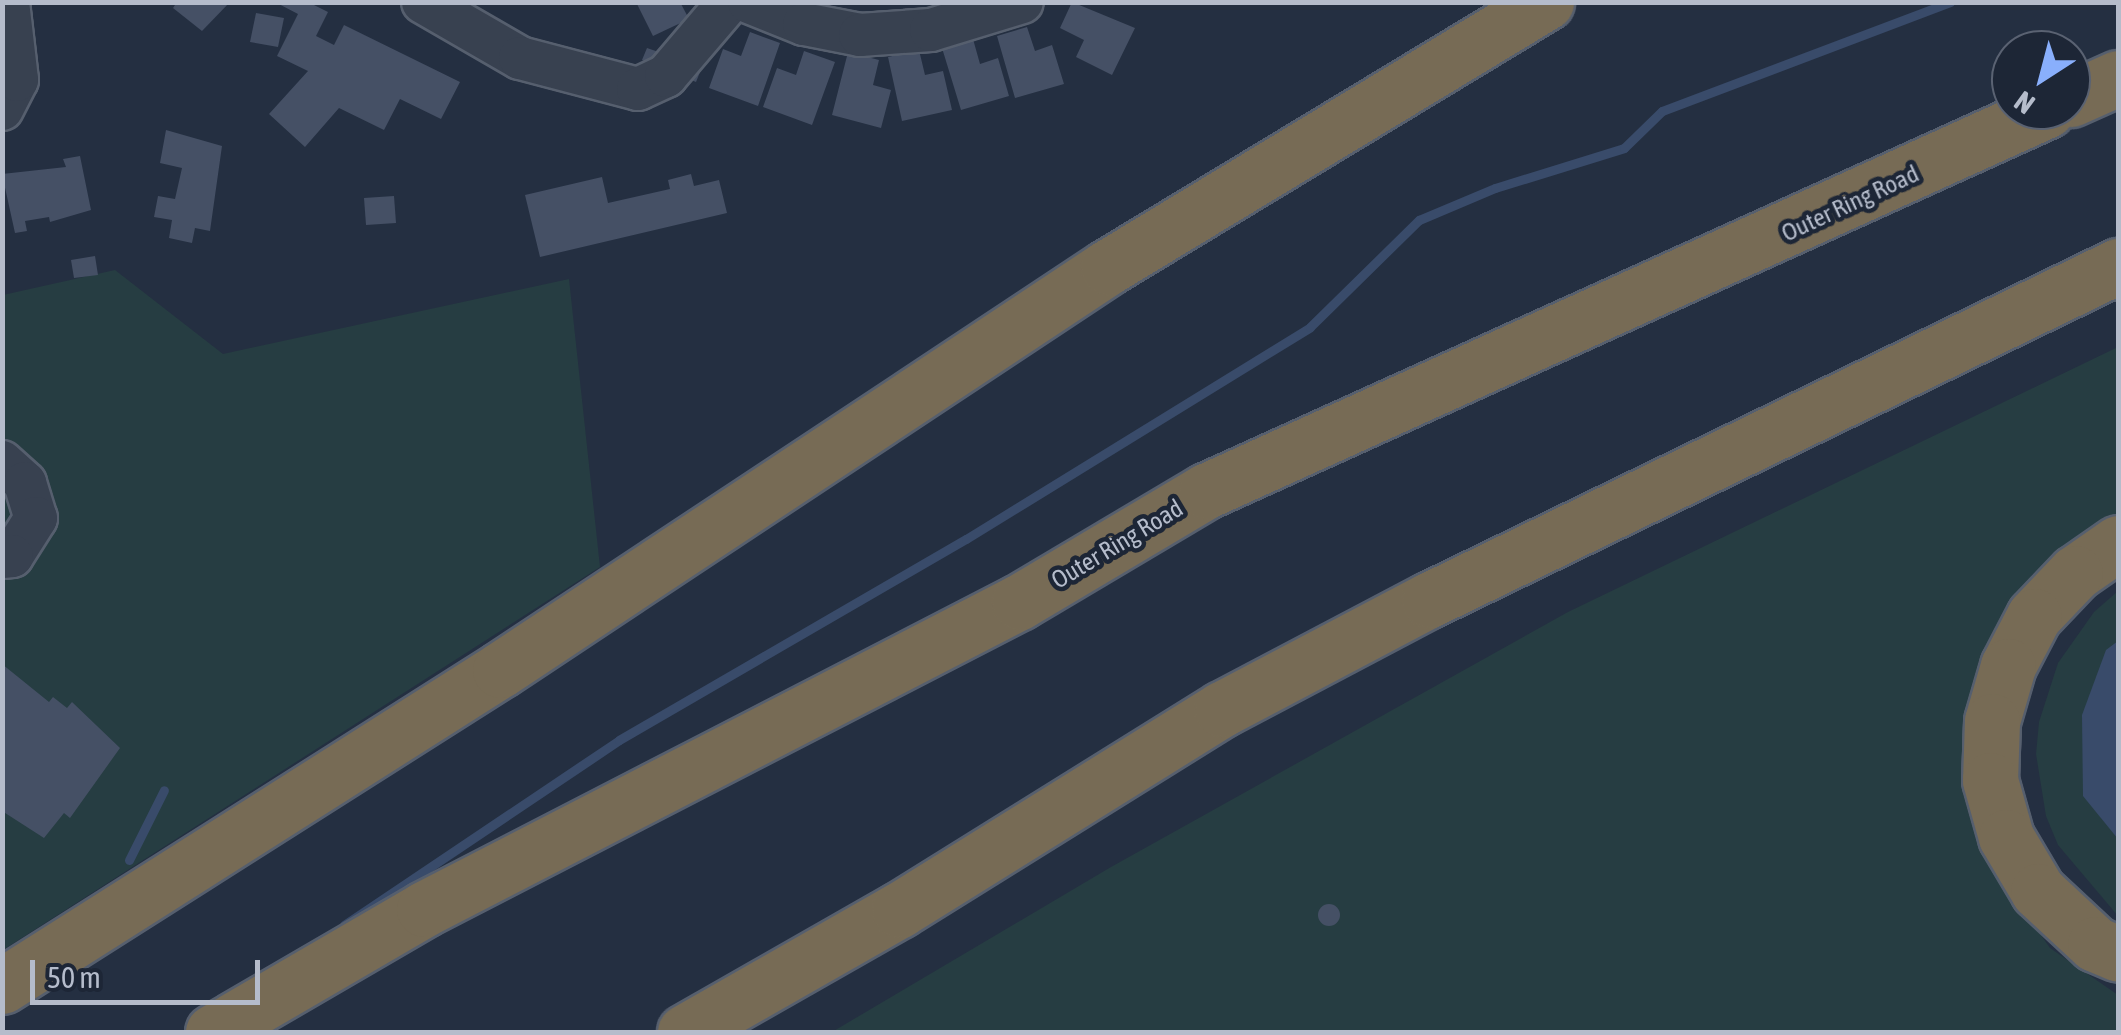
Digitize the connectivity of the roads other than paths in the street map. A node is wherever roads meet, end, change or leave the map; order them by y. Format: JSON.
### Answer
{"nodes":[{"id":1,"x":8,"y":2,"type":"edge"},
{"id":2,"x":422,"y":2,"type":"edge"},
{"id":3,"x":728,"y":2,"type":"edge"},
{"id":4,"x":749,"y":2,"type":"edge"},
{"id":5,"x":1022,"y":2,"type":"edge"},
{"id":6,"x":1546,"y":2,"type":"edge"},
{"id":7,"x":2118,"y":78,"type":"edge"},
{"id":8,"x":2091,"y":90,"type":"edge"},
{"id":9,"x":2,"y":109,"type":"edge"},
{"id":10,"x":2003,"y":130,"type":"edge"},
{"id":11,"x":2118,"y":266,"type":"edge"},
{"id":12,"x":2,"y":462,"type":"edge"},
{"id":13,"x":2118,"y":543,"type":"edge"},
{"id":14,"x":2,"y":557,"type":"edge"},
{"id":15,"x":2118,"y":954,"type":"edge"},
{"id":16,"x":2,"y":986,"type":"edge"},
{"id":17,"x":213,"y":1032,"type":"edge"},
{"id":18,"x":686,"y":1032,"type":"edge"}],
"edges":[{"from":1,"to":9,"type":"street"},
{"from":2,"to":3,"type":"street"},
{"from":4,"to":5,"type":"street"},
{"from":6,"to":16,"type":"highway"},
{"from":7,"to":8,"type":"highway"},
{"from":10,"to":17,"type":"highway","name":"Outer Ring Road"},
{"from":11,"to":18,"type":"highway"},
{"from":12,"to":14,"type":"street"},
{"from":13,"to":15,"type":"highway"}]}
